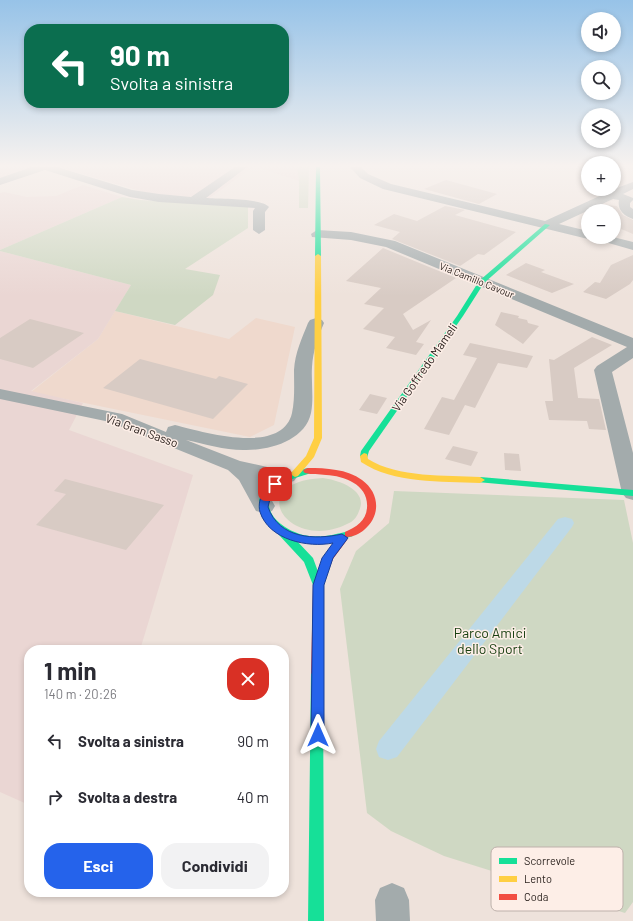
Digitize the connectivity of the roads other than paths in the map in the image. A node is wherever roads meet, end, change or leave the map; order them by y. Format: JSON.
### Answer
{"nodes":[{"id":1,"x":260,"y":210,"type":"edge"},
{"id":2,"x":317,"y":210,"type":"edge"},
{"id":3,"x":484,"y":210,"type":"edge"},
{"id":4,"x":578,"y":210,"type":"edge"},
{"id":5,"x":547,"y":225,"type":"junction"},
{"id":6,"x":259,"y":230,"type":"dead end"},
{"id":7,"x":581,"y":233,"type":"edge"},
{"id":8,"x":317,"y":234,"type":"junction"},
{"id":9,"x":621,"y":243,"type":"edge"},
{"id":10,"x":633,"y":246,"type":"edge"},
{"id":11,"x":481,"y":282,"type":"junction"},
{"id":12,"x":316,"y":323,"type":"junction"},
{"id":13,"x":633,"y":344,"type":"edge"},
{"id":14,"x":633,"y":351,"type":"edge"},
{"id":15,"x":0,"y":394,"type":"edge"},
{"id":16,"x":115,"y":418,"type":"junction"},
{"id":17,"x":318,"y":438,"type":"junction"},
{"id":18,"x":324,"y":449,"type":"dead end"},
{"id":19,"x":336,"y":465,"type":"dead end"},
{"id":20,"x":235,"y":466,"type":"junction"},
{"id":21,"x":291,"y":475,"type":"junction"},
{"id":22,"x":348,"y":476,"type":"junction"},
{"id":23,"x":633,"y":493,"type":"edge"},
{"id":24,"x":264,"y":506,"type":"junction"},
{"id":25,"x":283,"y":532,"type":"junction"},
{"id":26,"x":342,"y":538,"type":"junction"},
{"id":27,"x":318,"y":585,"type":"junction"},
{"id":28,"x":316,"y":921,"type":"edge"}],
"edges":[{"from":1,"to":6,"type":"street"},
{"from":2,"to":8,"type":"main road"},
{"from":3,"to":5,"type":"street"},
{"from":4,"to":5,"type":"street"},
{"from":5,"to":7,"type":"street"},
{"from":5,"to":11,"type":"main road","name":"Via Goffredo Mameli"},
{"from":8,"to":11,"type":"street","name":"Via Camillo Cavour"},
{"from":8,"to":12,"type":"main road"},
{"from":9,"to":10,"type":"street"},
{"from":11,"to":13,"type":"street","name":"Via Camillo Cavour"},
{"from":11,"to":23,"type":"main road","name":"Via Goffredo Mameli"},
{"from":12,"to":16,"type":"street"},
{"from":12,"to":17,"type":"main road"},
{"from":14,"to":23,"type":"street"},
{"from":15,"to":16,"type":"street","name":"Via Gran Sasso"},
{"from":16,"to":20,"type":"street","name":"Via Gran Sasso"},
{"from":17,"to":18,"type":"main road"},
{"from":17,"to":21,"type":"main road"},
{"from":19,"to":22,"type":"main road"},
{"from":20,"to":21,"type":"street","name":"Via Gran Sasso"},
{"from":20,"to":24,"type":"street","name":"Via Gran Sasso"},
{"from":21,"to":22,"type":"main road"},
{"from":21,"to":24,"type":"main road"},
{"from":22,"to":26,"type":"main road"},
{"from":24,"to":25,"type":"main road"},
{"from":25,"to":26,"type":"main road"},
{"from":25,"to":27,"type":"main road"},
{"from":26,"to":27,"type":"main road"},
{"from":27,"to":28,"type":"main road"}]}
